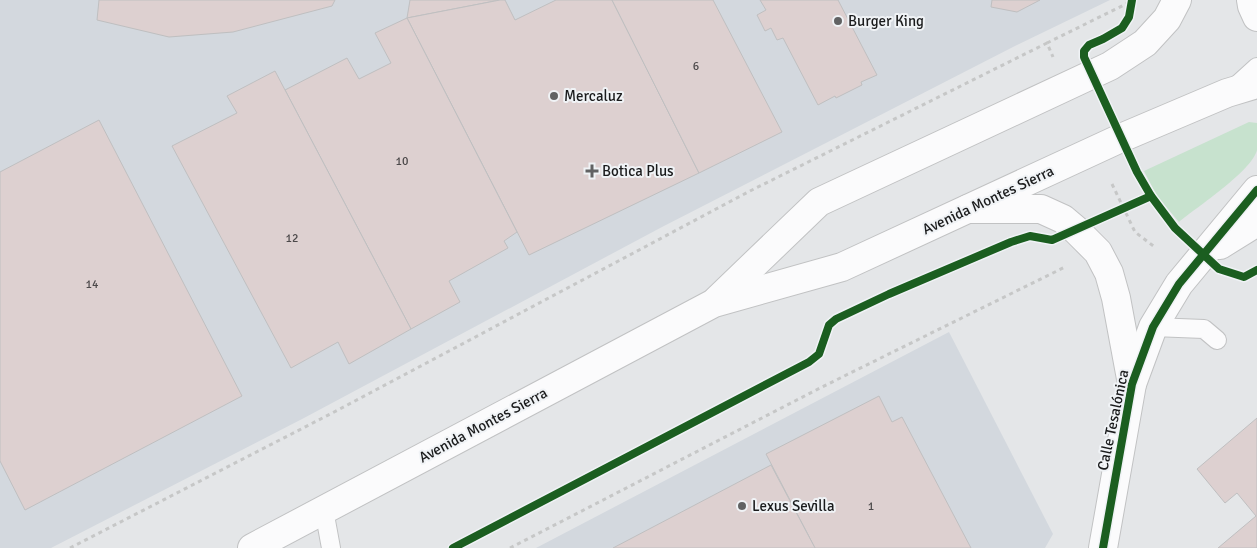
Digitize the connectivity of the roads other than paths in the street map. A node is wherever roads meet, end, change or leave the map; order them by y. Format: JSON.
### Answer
{"nodes":[{"id":1,"x":1177,"y":0,"type":"edge"},
{"id":2,"x":1251,"y":0,"type":"edge"},
{"id":3,"x":1257,"y":17,"type":"edge"},
{"id":4,"x":1257,"y":67,"type":"edge"},
{"id":5,"x":1257,"y":84,"type":"edge"},
{"id":6,"x":1227,"y":93,"type":"junction"},
{"id":7,"x":1257,"y":190,"type":"edge"},
{"id":8,"x":968,"y":209,"type":"junction"},
{"id":9,"x":1257,"y":222,"type":"edge"},
{"id":10,"x":1204,"y":254,"type":"junction"},
{"id":11,"x":714,"y":302,"type":"junction"},
{"id":12,"x":1153,"y":327,"type":"junction"},
{"id":13,"x":1217,"y":340,"type":"dead end"},
{"id":14,"x":1132,"y":384,"type":"junction"},
{"id":15,"x":324,"y":510,"type":"junction"},
{"id":16,"x":252,"y":548,"type":"edge"},
{"id":17,"x":331,"y":548,"type":"edge"},
{"id":18,"x":1103,"y":548,"type":"edge"}],
"edges":[{"from":1,"to":11,"type":"main road","name":"Avenida Montes Sierra"},
{"from":2,"to":3,"type":"main road"},
{"from":4,"to":6,"type":"lane"},
{"from":5,"to":6,"type":"main road","name":"Avenida Montes Sierra"},
{"from":6,"to":8,"type":"main road","name":"Avenida Montes Sierra"},
{"from":7,"to":10,"type":"main road","name":"Calle Tesalónica"},
{"from":8,"to":11,"type":"main road","name":"Avenida Montes Sierra"},
{"from":8,"to":14,"type":"main road"},
{"from":9,"to":10,"type":"main road"},
{"from":10,"to":12,"type":"main road","name":"Calle Tesalónica"},
{"from":11,"to":15,"type":"main road","name":"Avenida Montes Sierra"},
{"from":12,"to":13,"type":"lane"},
{"from":12,"to":14,"type":"main road","name":"Calle Tesalónica"},
{"from":14,"to":18,"type":"main road","name":"Calle Tesalónica"},
{"from":15,"to":16,"type":"main road","name":"Avenida Montes Sierra"},
{"from":15,"to":17,"type":"lane"}]}
